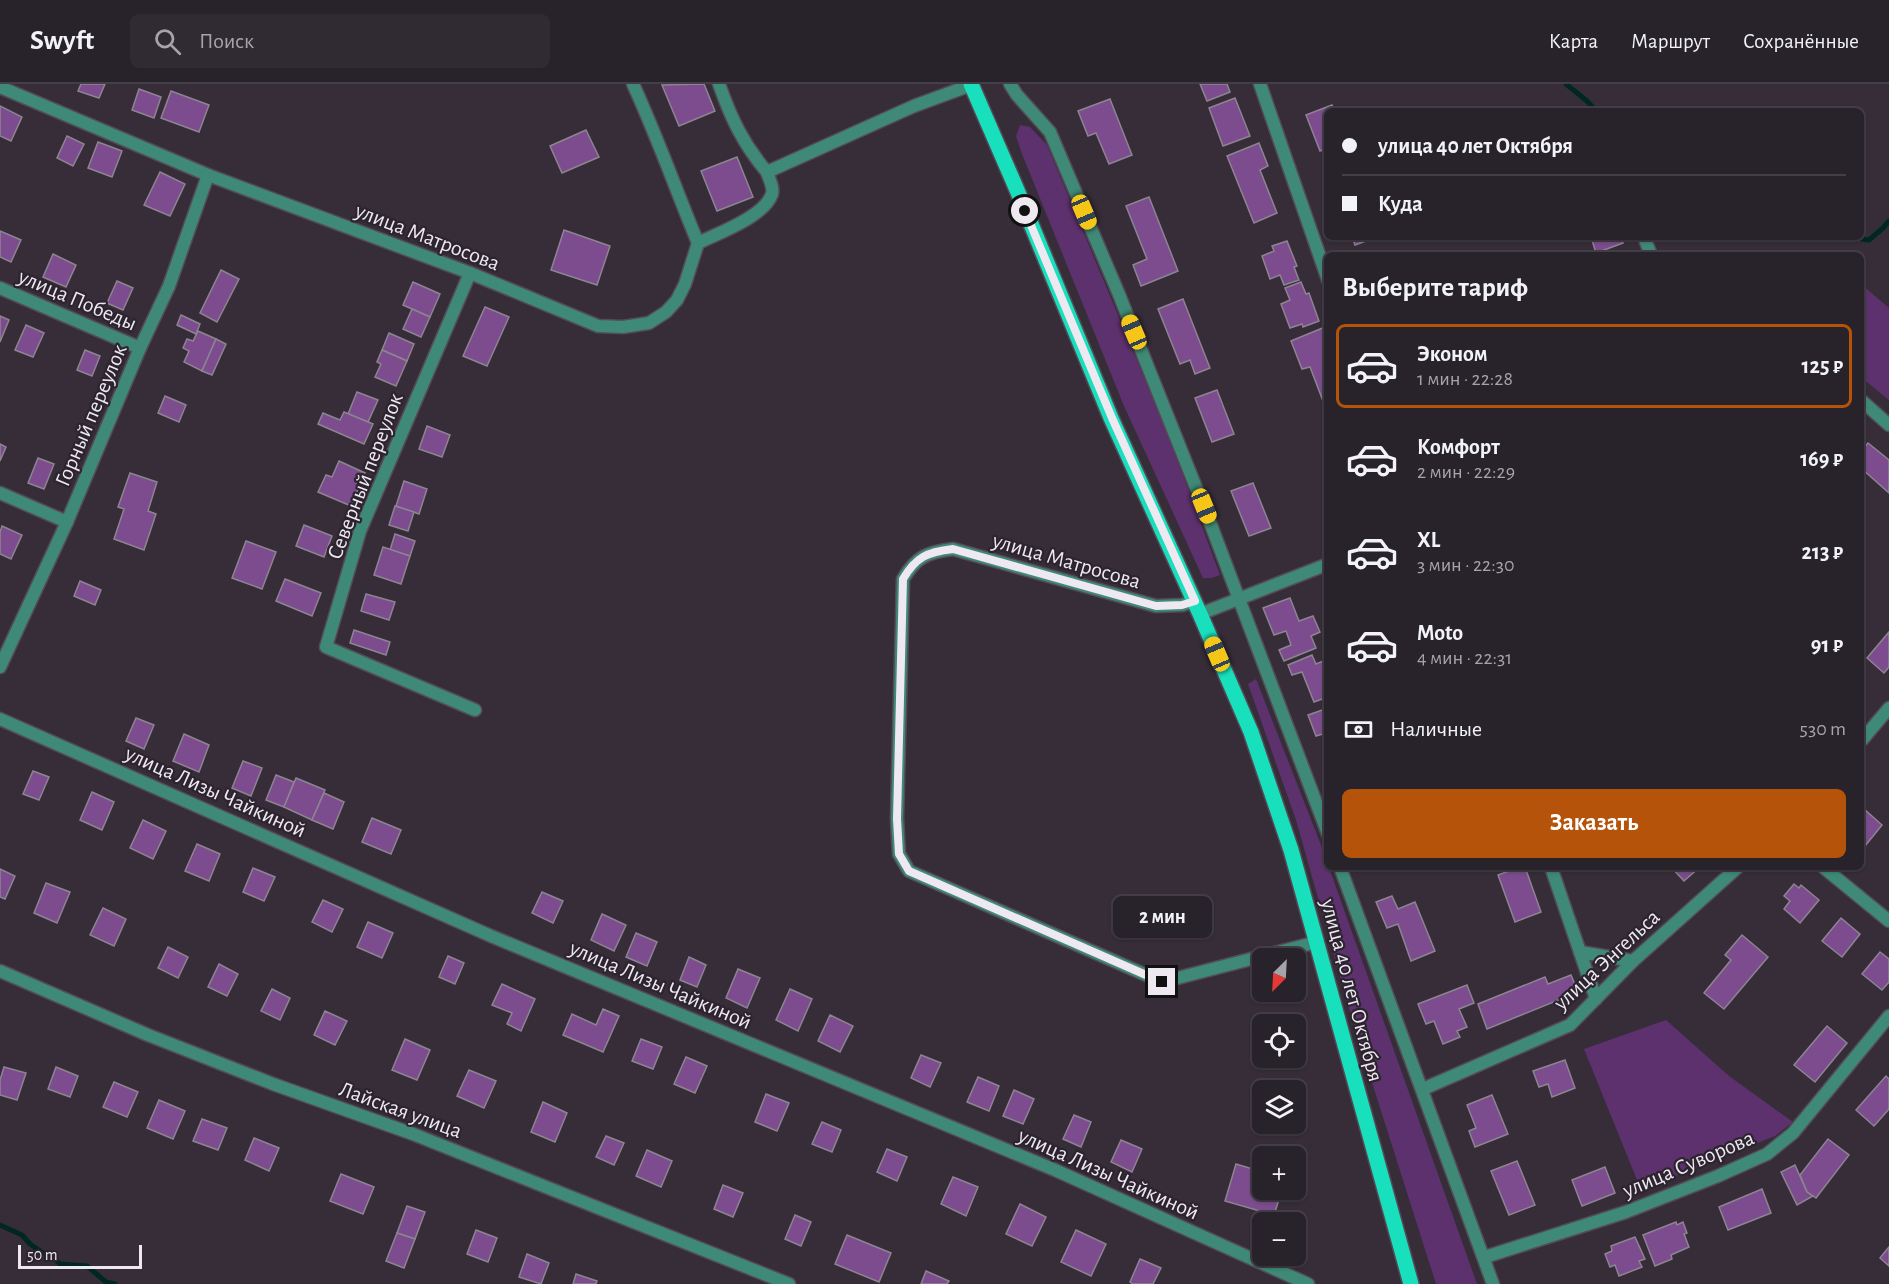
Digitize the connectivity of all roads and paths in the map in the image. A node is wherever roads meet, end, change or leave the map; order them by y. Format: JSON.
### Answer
{"nodes":[{"id":1,"x":633,"y":84,"type":"edge"},
{"id":2,"x":718,"y":84,"type":"edge"},
{"id":3,"x":971,"y":84,"type":"edge"},
{"id":4,"x":1010,"y":84,"type":"edge"},
{"id":5,"x":1260,"y":84,"type":"edge"},
{"id":6,"x":0,"y":87,"type":"edge"},
{"id":7,"x":767,"y":172,"type":"junction"},
{"id":8,"x":208,"y":175,"type":"junction"},
{"id":9,"x":698,"y":243,"type":"junction"},
{"id":10,"x":1324,"y":268,"type":"edge"},
{"id":11,"x":470,"y":273,"type":"junction"},
{"id":12,"x":0,"y":288,"type":"edge"},
{"id":13,"x":140,"y":348,"type":"junction"},
{"id":14,"x":1864,"y":403,"type":"edge"},
{"id":15,"x":1889,"y":425,"type":"edge"},
{"id":16,"x":0,"y":493,"type":"edge"},
{"id":17,"x":67,"y":522,"type":"junction"},
{"id":18,"x":1324,"y":566,"type":"edge"},
{"id":19,"x":1240,"y":600,"type":"junction"},
{"id":20,"x":1198,"y":608,"type":"junction"},
{"id":21,"x":0,"y":667,"type":"edge"},
{"id":22,"x":1889,"y":708,"type":"edge"},
{"id":23,"x":475,"y":710,"type":"dead end"},
{"id":24,"x":0,"y":719,"type":"edge"},
{"id":25,"x":1864,"y":738,"type":"edge"},
{"id":26,"x":1324,"y":823,"type":"edge"},
{"id":27,"x":1341,"y":870,"type":"edge"},
{"id":28,"x":1552,"y":870,"type":"edge"},
{"id":29,"x":1735,"y":870,"type":"edge"},
{"id":30,"x":1827,"y":870,"type":"edge"},
{"id":31,"x":1889,"y":921,"type":"edge"},
{"id":32,"x":1317,"y":942,"type":"junction"},
{"id":33,"x":1580,"y":952,"type":"junction"},
{"id":34,"x":1634,"y":961,"type":"junction"},
{"id":35,"x":0,"y":971,"type":"edge"},
{"id":36,"x":1596,"y":999,"type":"junction"},
{"id":37,"x":1889,"y":1016,"type":"edge"},
{"id":38,"x":1423,"y":1089,"type":"junction"},
{"id":39,"x":1485,"y":1257,"type":"junction"},
{"id":40,"x":789,"y":1284,"type":"edge"},
{"id":41,"x":1308,"y":1284,"type":"edge"},
{"id":42,"x":1411,"y":1284,"type":"edge"},
{"id":43,"x":1493,"y":1284,"type":"edge"}],
"edges":[{"from":1,"to":9,"type":"street"},
{"from":2,"to":7,"type":"street"},
{"from":3,"to":7,"type":"street"},
{"from":3,"to":20,"type":"main road","name":"улица 40 лет Октября"},
{"from":4,"to":19,"type":"street"},
{"from":5,"to":10,"type":"street"},
{"from":6,"to":8,"type":"street","name":"улица Матросова"},
{"from":7,"to":9,"type":"street"},
{"from":8,"to":11,"type":"street","name":"улица Матросова"},
{"from":8,"to":13,"type":"street","name":"Горный переулок"},
{"from":9,"to":11,"type":"street","name":"улица Матросова"},
{"from":11,"to":23,"type":"street","name":"Северный переулок"},
{"from":12,"to":13,"type":"street","name":"улица Победы"},
{"from":13,"to":17,"type":"street","name":"Горный переулок"},
{"from":14,"to":15,"type":"street"},
{"from":16,"to":17,"type":"street"},
{"from":17,"to":21,"type":"street","name":"Горный переулок"},
{"from":18,"to":19,"type":"street","name":"улица Матросова"},
{"from":19,"to":20,"type":"street","name":"улица Матросова"},
{"from":19,"to":26,"type":"street"},
{"from":20,"to":32,"type":"main road","name":"улица 40 лет Октября"},
{"from":20,"to":32,"type":"street","name":"улица Матросова"},
{"from":22,"to":25,"type":"street"},
{"from":24,"to":41,"type":"street","name":"улица Лизы Чайкиной"},
{"from":27,"to":38,"type":"street","name":"улица 40 лет Октября"},
{"from":28,"to":33,"type":"street"},
{"from":29,"to":34,"type":"street","name":"улица Энгельса"},
{"from":30,"to":31,"type":"street"},
{"from":32,"to":42,"type":"main road","name":"улица 40 лет Октября"},
{"from":33,"to":34,"type":"street"},
{"from":33,"to":36,"type":"street"},
{"from":34,"to":36,"type":"street","name":"улица Энгельса"},
{"from":35,"to":40,"type":"street","name":"Лайская улица"},
{"from":36,"to":38,"type":"street","name":"улица Энгельса"},
{"from":37,"to":39,"type":"street","name":"улица Суворова"},
{"from":38,"to":39,"type":"street","name":"улица 40 лет Октября"},
{"from":39,"to":43,"type":"street","name":"улица 40 лет Октября"}]}
